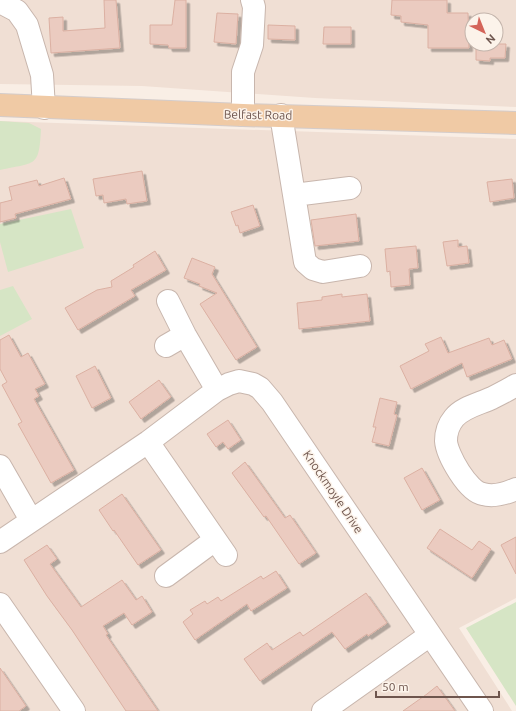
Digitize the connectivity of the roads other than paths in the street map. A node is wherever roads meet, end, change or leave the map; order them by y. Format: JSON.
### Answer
{"nodes":[{"id":1,"x":252,"y":0,"type":"edge"},
{"id":2,"x":0,"y":2,"type":"edge"},
{"id":3,"x":0,"y":106,"type":"edge"},
{"id":4,"x":44,"y":108,"type":"junction"},
{"id":5,"x":243,"y":115,"type":"junction"},
{"id":6,"x":281,"y":115,"type":"junction"},
{"id":7,"x":516,"y":123,"type":"edge"},
{"id":8,"x":350,"y":188,"type":"dead end"},
{"id":9,"x":294,"y":195,"type":"junction"},
{"id":10,"x":360,"y":266,"type":"dead end"},
{"id":11,"x":168,"y":301,"type":"dead end"},
{"id":12,"x":185,"y":335,"type":"junction"},
{"id":13,"x":166,"y":346,"type":"dead end"},
{"id":14,"x":516,"y":385,"type":"edge"},
{"id":15,"x":217,"y":390,"type":"junction"},
{"id":16,"x":148,"y":442,"type":"junction"},
{"id":17,"x":0,"y":466,"type":"edge"},
{"id":18,"x":516,"y":489,"type":"edge"},
{"id":19,"x":31,"y":520,"type":"junction"},
{"id":20,"x":0,"y":542,"type":"edge"},
{"id":21,"x":166,"y":576,"type":"dead end"},
{"id":22,"x":0,"y":604,"type":"edge"},
{"id":23,"x":430,"y":635,"type":"junction"},
{"id":24,"x":335,"y":708,"type":"edge"},
{"id":25,"x":74,"y":711,"type":"edge"},
{"id":26,"x":482,"y":711,"type":"edge"}],
"edges":[{"from":1,"to":5,"type":"street"},
{"from":2,"to":4,"type":"street"},
{"from":3,"to":4,"type":"main road","name":"Belfast Road"},
{"from":4,"to":5,"type":"main road","name":"Belfast Road"},
{"from":5,"to":6,"type":"main road","name":"Belfast Road"},
{"from":6,"to":7,"type":"main road","name":"Belfast Road"},
{"from":6,"to":9,"type":"street"},
{"from":8,"to":9,"type":"street"},
{"from":9,"to":10,"type":"street"},
{"from":11,"to":12,"type":"street"},
{"from":12,"to":13,"type":"street"},
{"from":12,"to":15,"type":"street"},
{"from":14,"to":18,"type":"street"},
{"from":15,"to":16,"type":"street","name":"Knockmoyle Drive"},
{"from":15,"to":23,"type":"street","name":"Knockmoyle Drive"},
{"from":16,"to":19,"type":"street","name":"Knockmoyle Drive"},
{"from":16,"to":21,"type":"street"},
{"from":17,"to":19,"type":"street"},
{"from":19,"to":20,"type":"street","name":"Knockmoyle Drive"},
{"from":22,"to":25,"type":"street"},
{"from":23,"to":24,"type":"street"},
{"from":23,"to":26,"type":"street","name":"Knockmoyle Drive"}]}
